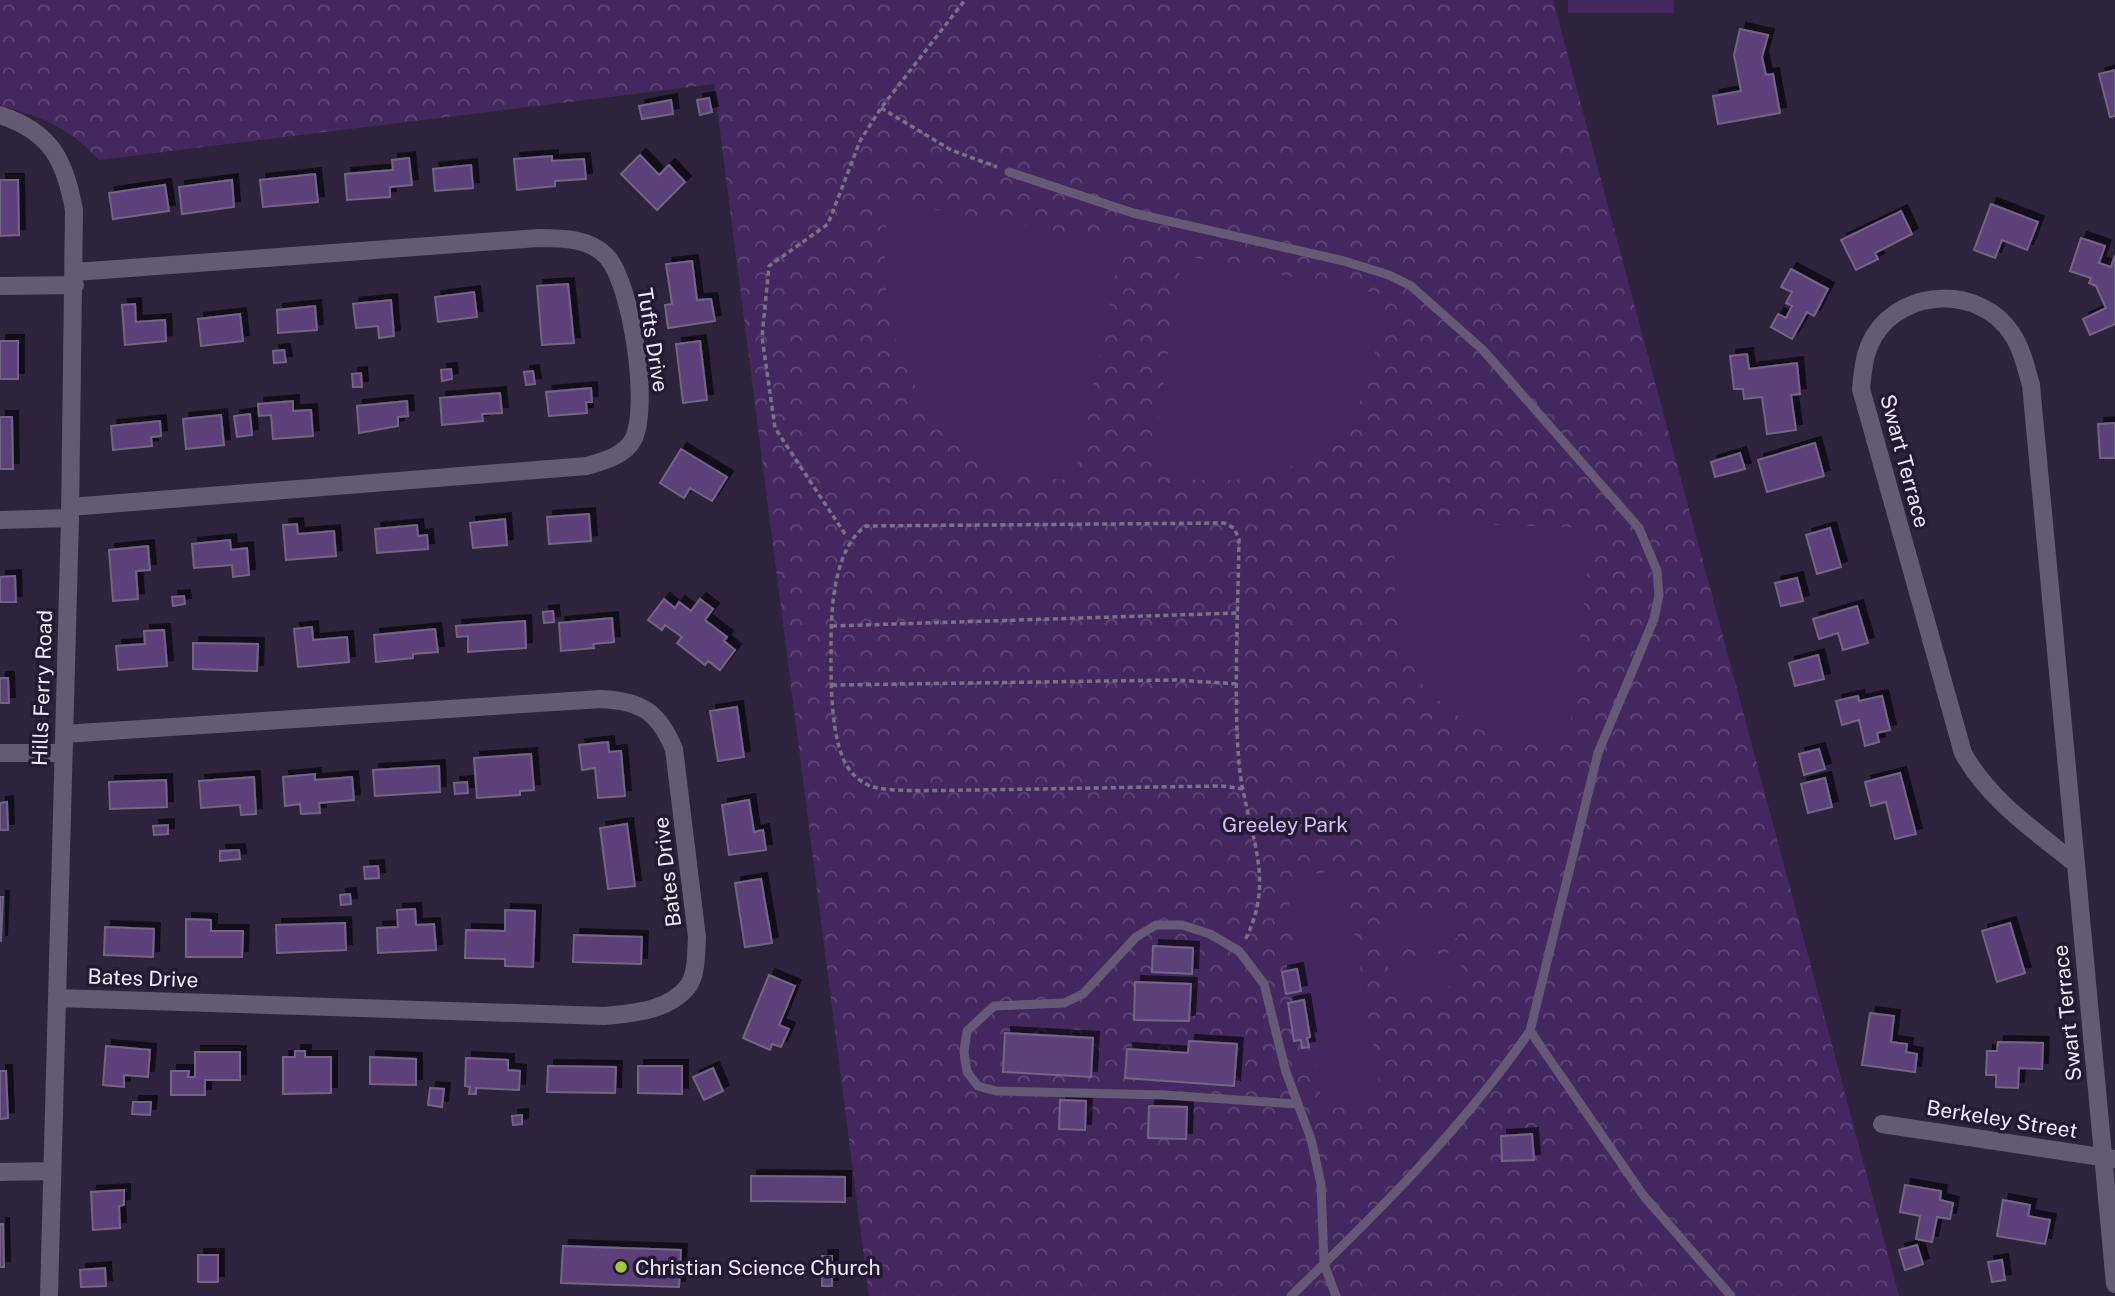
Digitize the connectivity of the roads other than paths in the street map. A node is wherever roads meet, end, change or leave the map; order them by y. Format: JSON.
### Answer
{"nodes":[{"id":1,"x":0,"y":115,"type":"edge"},
{"id":2,"x":1009,"y":172,"type":"road end"},
{"id":3,"x":75,"y":279,"type":"junction"},
{"id":4,"x":0,"y":286,"type":"edge"},
{"id":5,"x":70,"y":512,"type":"junction"},
{"id":6,"x":0,"y":520,"type":"edge"},
{"id":7,"x":64,"y":734,"type":"junction"},
{"id":8,"x":0,"y":753,"type":"edge"},
{"id":9,"x":63,"y":753,"type":"junction"},
{"id":10,"x":2076,"y":864,"type":"junction"},
{"id":11,"x":58,"y":998,"type":"junction"},
{"id":12,"x":1530,"y":1031,"type":"junction"},
{"id":13,"x":1297,"y":1104,"type":"junction"},
{"id":14,"x":1882,"y":1124,"type":"dead end"},
{"id":15,"x":2110,"y":1158,"type":"edge"},
{"id":16,"x":51,"y":1171,"type":"junction"},
{"id":17,"x":0,"y":1172,"type":"edge"},
{"id":18,"x":1324,"y":1264,"type":"junction"},
{"id":19,"x":2115,"y":1284,"type":"edge"},
{"id":20,"x":49,"y":1296,"type":"edge"},
{"id":21,"x":1291,"y":1296,"type":"edge"},
{"id":22,"x":1336,"y":1296,"type":"edge"},
{"id":23,"x":1731,"y":1296,"type":"edge"}],
"edges":[{"from":1,"to":3,"type":"street","name":"Hills Ferry Road"},
{"from":2,"to":12,"type":"lane"},
{"from":3,"to":4,"type":"street","name":"Tufts Drive"},
{"from":3,"to":5,"type":"street","name":"Hills Ferry Road"},
{"from":3,"to":5,"type":"street","name":"Tufts Drive"},
{"from":5,"to":6,"type":"street","name":"Tufts Drive"},
{"from":5,"to":7,"type":"street","name":"Hills Ferry Road"},
{"from":7,"to":9,"type":"street","name":"Hills Ferry Road"},
{"from":7,"to":11,"type":"street","name":"Bates Drive"},
{"from":8,"to":9,"type":"street"},
{"from":9,"to":11,"type":"street","name":"Hills Ferry Road"},
{"from":10,"to":10,"type":"street","name":"Swart Terrace"},
{"from":10,"to":15,"type":"street","name":"Swart Terrace"},
{"from":11,"to":16,"type":"street","name":"Hills Ferry Road"},
{"from":12,"to":18,"type":"lane"},
{"from":12,"to":23,"type":"lane"},
{"from":13,"to":13,"type":"lane"},
{"from":13,"to":18,"type":"lane"},
{"from":14,"to":15,"type":"street","name":"Berkeley Street"},
{"from":15,"to":19,"type":"street","name":"Swart Terrace"},
{"from":16,"to":17,"type":"street"},
{"from":16,"to":20,"type":"street","name":"Hills Ferry Road"},
{"from":18,"to":21,"type":"lane"},
{"from":18,"to":22,"type":"lane"}]}
